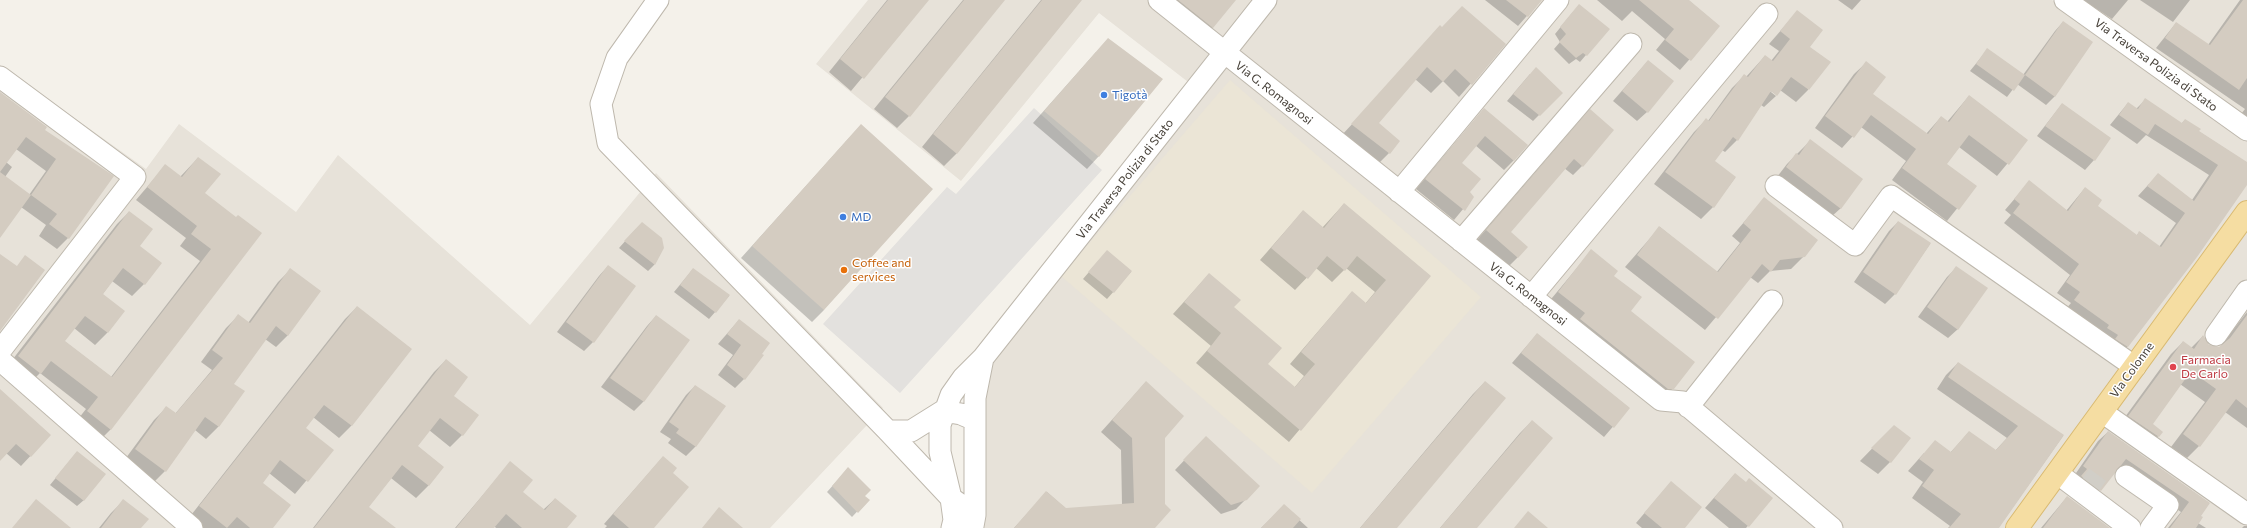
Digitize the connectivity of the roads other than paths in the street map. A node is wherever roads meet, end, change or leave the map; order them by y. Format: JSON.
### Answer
{"nodes":[{"id":1,"x":658,"y":0,"type":"edge"},
{"id":2,"x":1159,"y":0,"type":"edge"},
{"id":3,"x":1266,"y":0,"type":"edge"},
{"id":4,"x":1558,"y":0,"type":"edge"},
{"id":5,"x":2065,"y":0,"type":"edge"},
{"id":6,"x":1767,"y":14,"type":"dead end"},
{"id":7,"x":1631,"y":44,"type":"dead end"},
{"id":8,"x":1225,"y":54,"type":"junction"},
{"id":9,"x":0,"y":76,"type":"edge"},
{"id":10,"x":2247,"y":130,"type":"edge"},
{"id":11,"x":1776,"y":186,"type":"dead end"},
{"id":12,"x":1399,"y":192,"type":"junction"},
{"id":13,"x":2243,"y":224,"type":"edge"},
{"id":14,"x":1461,"y":241,"type":"junction"},
{"id":15,"x":2247,"y":291,"type":"edge"},
{"id":16,"x":1531,"y":297,"type":"junction"},
{"id":17,"x":1772,"y":301,"type":"dead end"},
{"id":18,"x":2216,"y":335,"type":"dead end"},
{"id":19,"x":0,"y":352,"type":"edge"},
{"id":20,"x":983,"y":358,"type":"junction"},
{"id":21,"x":0,"y":360,"type":"edge"},
{"id":22,"x":2135,"y":367,"type":"junction"},
{"id":23,"x":1688,"y":406,"type":"junction"},
{"id":24,"x":943,"y":411,"type":"junction"},
{"id":25,"x":2102,"y":412,"type":"junction"},
{"id":26,"x":975,"y":420,"type":"junction"},
{"id":27,"x":888,"y":431,"type":"junction"},
{"id":28,"x":2060,"y":468,"type":"junction"},
{"id":29,"x":976,"y":473,"type":"junction"},
{"id":30,"x":944,"y":474,"type":"junction"},
{"id":31,"x":2126,"y":476,"type":"dead end"},
{"id":32,"x":2083,"y":477,"type":"tunnel mouth"},
{"id":33,"x":2102,"y":491,"type":"tunnel mouth"},
{"id":34,"x":950,"y":498,"type":"junction"},
{"id":35,"x":2247,"y":514,"type":"edge"},
{"id":36,"x":974,"y":521,"type":"edge"},
{"id":37,"x":192,"y":528,"type":"edge"},
{"id":38,"x":952,"y":528,"type":"edge"},
{"id":39,"x":1832,"y":528,"type":"edge"},
{"id":40,"x":2017,"y":528,"type":"edge"},
{"id":41,"x":2130,"y":528,"type":"edge"},
{"id":42,"x":2151,"y":528,"type":"edge"}],
"edges":[{"from":1,"to":27,"type":"street"},
{"from":2,"to":8,"type":"street","name":"Via G. Romagnosi"},
{"from":3,"to":8,"type":"street","name":"Via Traversa Polizia di Stato"},
{"from":4,"to":12,"type":"street"},
{"from":5,"to":10,"type":"street","name":"Via Traversa Polizia di Stato"},
{"from":6,"to":16,"type":"street"},
{"from":7,"to":14,"type":"street"},
{"from":8,"to":12,"type":"street","name":"Via G. Romagnosi"},
{"from":8,"to":20,"type":"street","name":"Via Traversa Polizia di Stato"},
{"from":9,"to":19,"type":"street"},
{"from":11,"to":22,"type":"street"},
{"from":12,"to":14,"type":"street","name":"Via G. Romagnosi"},
{"from":13,"to":22,"type":"main road","name":"Via Colonne"},
{"from":14,"to":16,"type":"street","name":"Via G. Romagnosi"},
{"from":15,"to":18,"type":"street"},
{"from":16,"to":23,"type":"street","name":"Via G. Romagnosi"},
{"from":17,"to":23,"type":"street"},
{"from":20,"to":24,"type":"street","name":"Via Traversa Polizia di Stato"},
{"from":20,"to":26,"type":"street"},
{"from":21,"to":37,"type":"street"},
{"from":22,"to":25,"type":"main road","name":"Via Colonne"},
{"from":23,"to":39,"type":"street","name":"Via G. Romagnosi"},
{"from":24,"to":26,"type":"street"},
{"from":24,"to":27,"type":"street"},
{"from":24,"to":30,"type":"street"},
{"from":25,"to":28,"type":"main road","name":"Via Colonne"},
{"from":25,"to":35,"type":"street"},
{"from":26,"to":29,"type":"street"},
{"from":27,"to":34,"type":"street"},
{"from":28,"to":32,"type":"street"},
{"from":28,"to":40,"type":"main road","name":"Via Colonne"},
{"from":28,"to":41,"type":"street"},
{"from":29,"to":30,"type":"street"},
{"from":29,"to":36,"type":"street"},
{"from":30,"to":34,"type":"street"},
{"from":31,"to":42,"type":"street"},
{"from":33,"to":42,"type":"street"},
{"from":34,"to":36,"type":"street"},
{"from":34,"to":38,"type":"street"}]}
